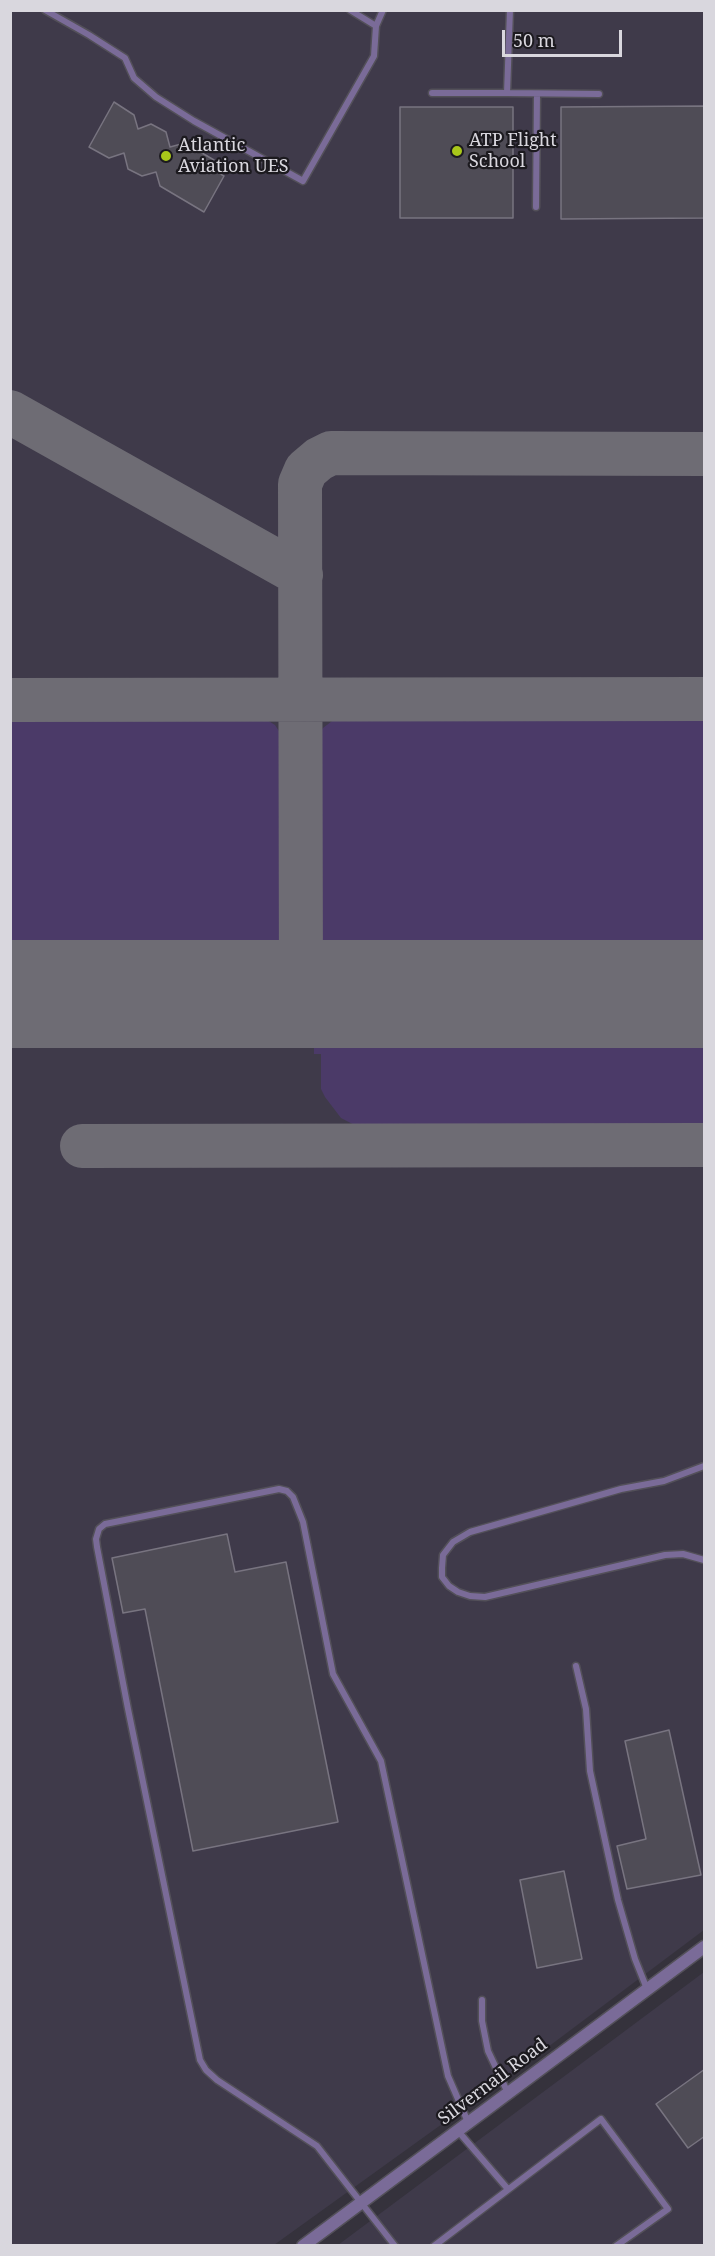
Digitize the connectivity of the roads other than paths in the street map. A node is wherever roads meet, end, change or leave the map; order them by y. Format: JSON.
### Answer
{"nodes":[{"id":1,"x":45,"y":10,"type":"edge"},
{"id":2,"x":350,"y":10,"type":"edge"},
{"id":3,"x":383,"y":10,"type":"edge"},
{"id":4,"x":510,"y":10,"type":"edge"},
{"id":5,"x":376,"y":26,"type":"junction"},
{"id":6,"x":432,"y":93,"type":"dead end"},
{"id":7,"x":507,"y":93,"type":"junction"},
{"id":8,"x":537,"y":94,"type":"junction"},
{"id":9,"x":599,"y":94,"type":"dead end"},
{"id":10,"x":536,"y":207,"type":"dead end"},
{"id":11,"x":705,"y":1466,"type":"edge"},
{"id":12,"x":705,"y":1560,"type":"edge"},
{"id":13,"x":576,"y":1665,"type":"dead end"},
{"id":14,"x":705,"y":1947,"type":"edge"},
{"id":15,"x":647,"y":1990,"type":"junction"},
{"id":16,"x":482,"y":2000,"type":"dead end"},
{"id":17,"x":508,"y":2093,"type":"junction"},
{"id":18,"x":463,"y":2127,"type":"junction"},
{"id":19,"x":507,"y":2188,"type":"junction"},
{"id":20,"x":362,"y":2202,"type":"junction"},
{"id":21,"x":303,"y":2246,"type":"edge"},
{"id":22,"x":395,"y":2246,"type":"edge"},
{"id":23,"x":434,"y":2246,"type":"edge"},
{"id":24,"x":616,"y":2246,"type":"edge"}],
"edges":[{"from":1,"to":5,"type":"lane"},
{"from":2,"to":5,"type":"lane"},
{"from":3,"to":5,"type":"lane"},
{"from":4,"to":7,"type":"lane"},
{"from":6,"to":7,"type":"lane"},
{"from":7,"to":8,"type":"lane"},
{"from":8,"to":9,"type":"lane"},
{"from":8,"to":10,"type":"lane"},
{"from":11,"to":12,"type":"lane"},
{"from":13,"to":15,"type":"lane"},
{"from":14,"to":15,"type":"street","name":"Silvernail Road"},
{"from":15,"to":17,"type":"street","name":"Silvernail Road"},
{"from":16,"to":17,"type":"lane"},
{"from":17,"to":18,"type":"street","name":"Silvernail Road"},
{"from":18,"to":19,"type":"lane"},
{"from":18,"to":20,"type":"street","name":"Silvernail Road"},
{"from":18,"to":20,"type":"lane"},
{"from":19,"to":23,"type":"lane"},
{"from":19,"to":24,"type":"lane"},
{"from":20,"to":21,"type":"street","name":"Silvernail Road"},
{"from":20,"to":22,"type":"lane"}]}
